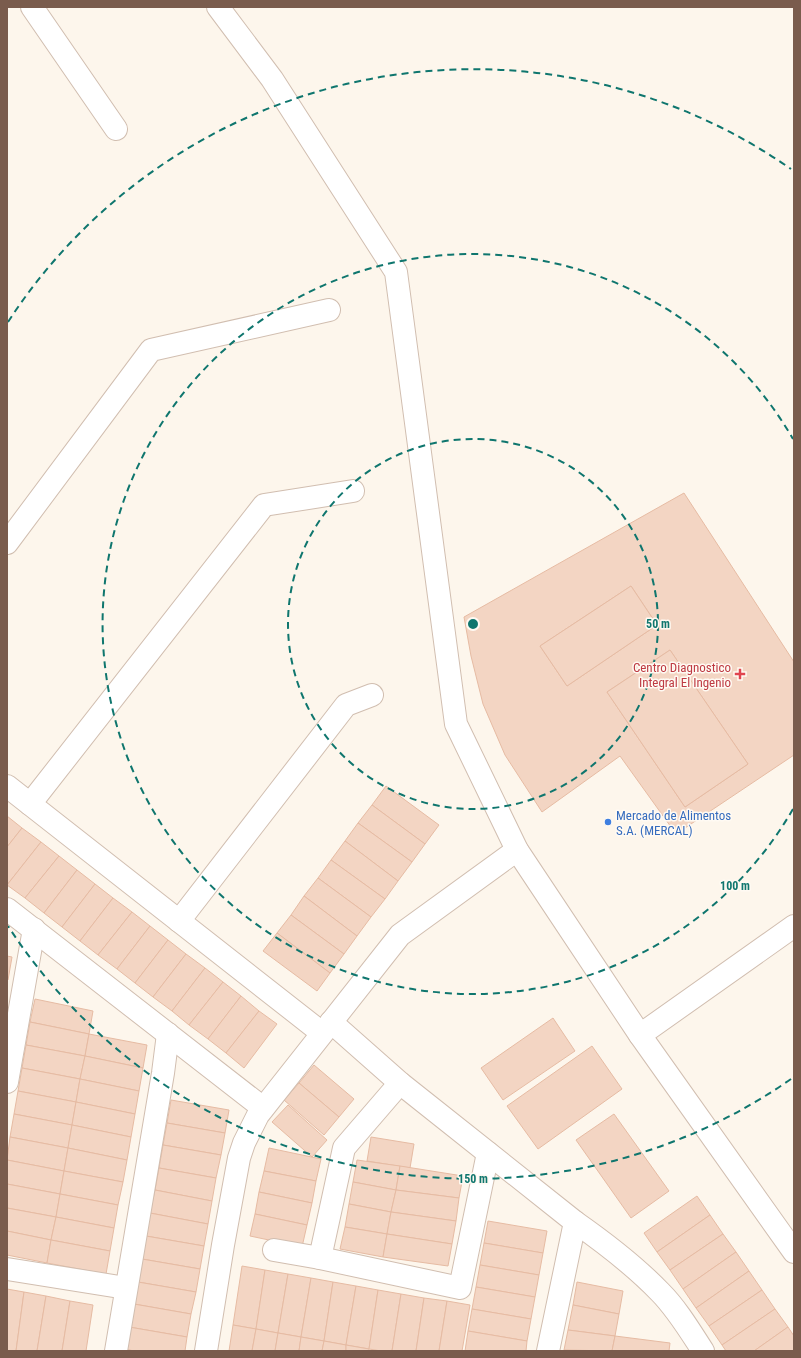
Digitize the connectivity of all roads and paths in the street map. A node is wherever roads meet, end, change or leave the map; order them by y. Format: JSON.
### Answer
{"nodes":[{"id":1,"x":32,"y":7,"type":"edge"},
{"id":2,"x":218,"y":7,"type":"edge"},
{"id":3,"x":116,"y":129,"type":"dead end"},
{"id":4,"x":330,"y":310,"type":"dead end"},
{"id":5,"x":353,"y":491,"type":"dead end"},
{"id":6,"x":7,"y":544,"type":"edge"},
{"id":7,"x":372,"y":695,"type":"dead end"},
{"id":8,"x":7,"y":786,"type":"edge"},
{"id":9,"x":30,"y":804,"type":"junction"},
{"id":10,"x":517,"y":850,"type":"junction"},
{"id":11,"x":7,"y":908,"type":"edge"},
{"id":12,"x":179,"y":921,"type":"junction"},
{"id":13,"x":794,"y":926,"type":"edge"},
{"id":14,"x":34,"y":929,"type":"junction"},
{"id":15,"x":326,"y":1028,"type":"junction"},
{"id":16,"x":168,"y":1034,"type":"junction"},
{"id":17,"x":640,"y":1035,"type":"junction"},
{"id":18,"x":7,"y":1082,"type":"edge"},
{"id":19,"x":400,"y":1083,"type":"junction"},
{"id":20,"x":262,"y":1108,"type":"junction"},
{"id":21,"x":488,"y":1153,"type":"junction"},
{"id":22,"x":575,"y":1222,"type":"junction"},
{"id":23,"x":274,"y":1250,"type":"dead end"},
{"id":24,"x":794,"y":1252,"type":"edge"},
{"id":25,"x":320,"y":1258,"type":"junction"},
{"id":26,"x":7,"y":1269,"type":"edge"},
{"id":27,"x":126,"y":1288,"type":"junction"},
{"id":28,"x":116,"y":1351,"type":"edge"},
{"id":29,"x":206,"y":1351,"type":"edge"},
{"id":30,"x":548,"y":1351,"type":"edge"},
{"id":31,"x":703,"y":1351,"type":"edge"}],
"edges":[{"from":1,"to":3,"type":"street"},
{"from":2,"to":10,"type":"street"},
{"from":4,"to":6,"type":"street"},
{"from":5,"to":9,"type":"street"},
{"from":7,"to":12,"type":"street"},
{"from":8,"to":9,"type":"street"},
{"from":9,"to":12,"type":"street"},
{"from":10,"to":15,"type":"street"},
{"from":10,"to":17,"type":"street"},
{"from":11,"to":14,"type":"street"},
{"from":12,"to":15,"type":"street"},
{"from":13,"to":17,"type":"street"},
{"from":14,"to":16,"type":"street"},
{"from":14,"to":18,"type":"street"},
{"from":15,"to":19,"type":"street"},
{"from":15,"to":20,"type":"street"},
{"from":16,"to":20,"type":"street"},
{"from":16,"to":27,"type":"street"},
{"from":17,"to":24,"type":"street"},
{"from":19,"to":21,"type":"street"},
{"from":19,"to":25,"type":"street"},
{"from":20,"to":29,"type":"street"},
{"from":21,"to":22,"type":"street"},
{"from":21,"to":25,"type":"street"},
{"from":22,"to":30,"type":"street"},
{"from":22,"to":31,"type":"street"},
{"from":23,"to":25,"type":"street"},
{"from":26,"to":27,"type":"street"},
{"from":27,"to":28,"type":"street"}]}
